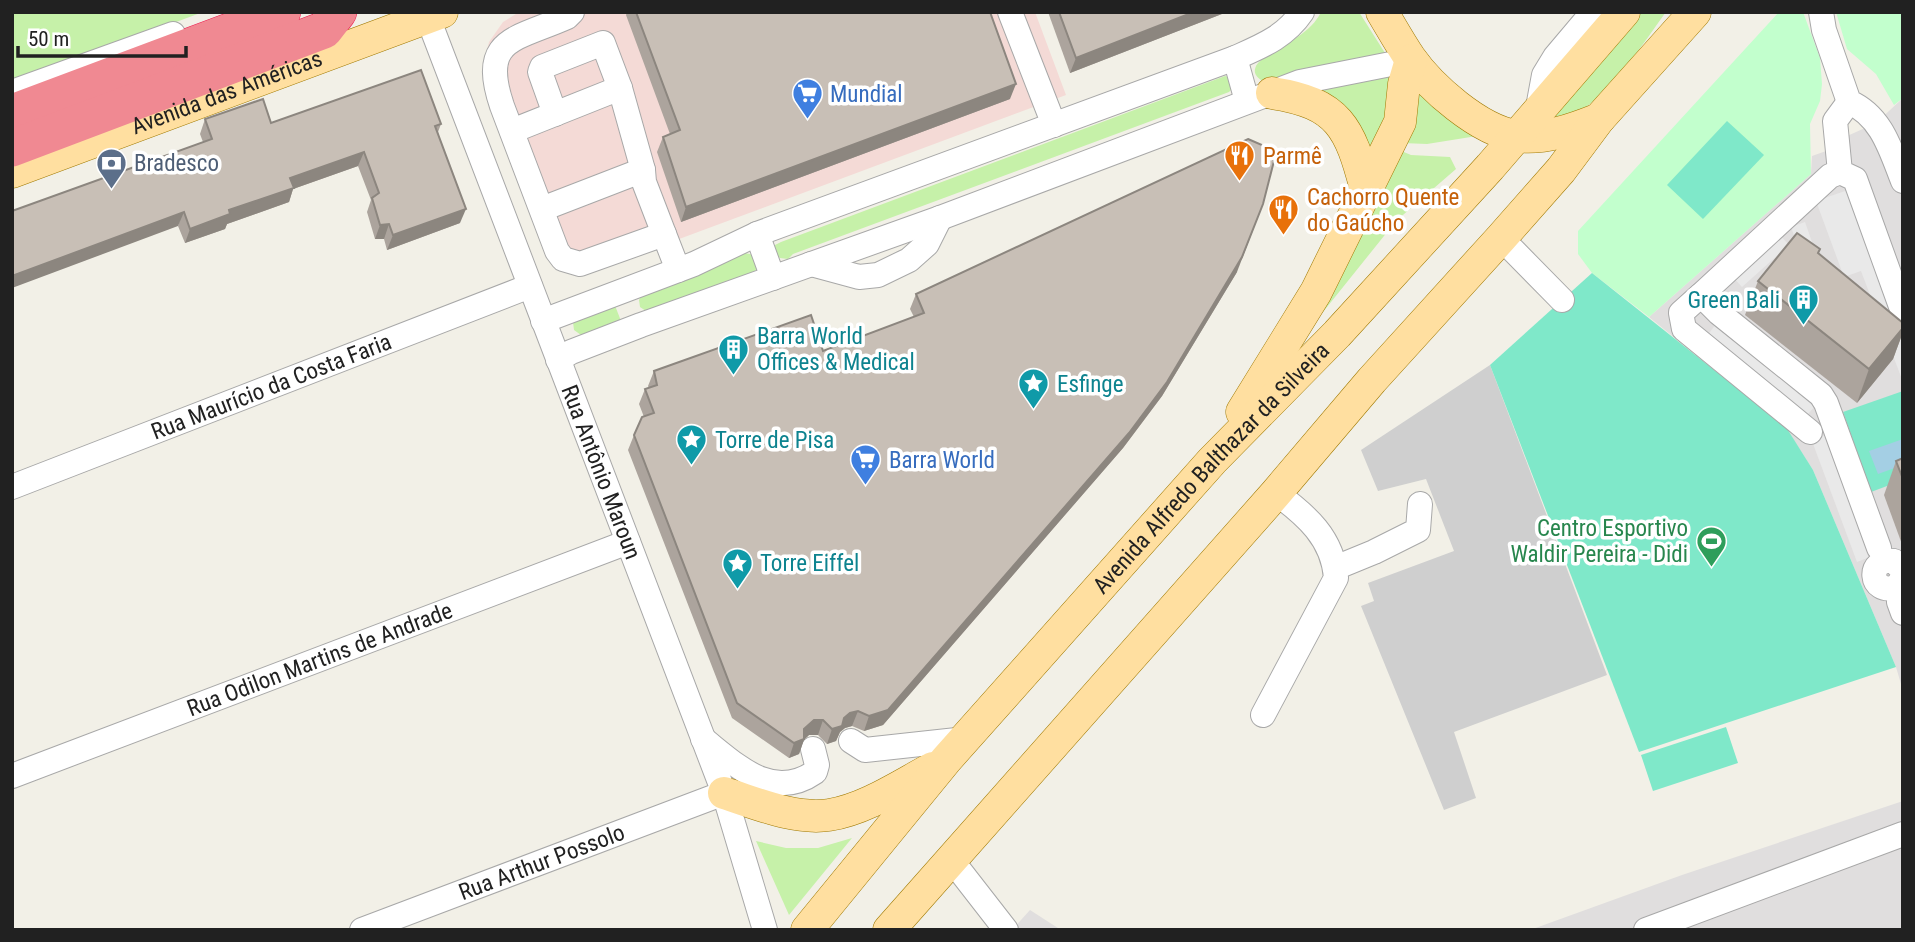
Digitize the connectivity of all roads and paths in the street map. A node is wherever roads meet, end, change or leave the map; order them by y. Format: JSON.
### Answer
{"nodes":[{"id":1,"x":232,"y":12,"type":"edge"},
{"id":2,"x":282,"y":12,"type":"edge"},
{"id":3,"x":338,"y":12,"type":"edge"},
{"id":4,"x":572,"y":12,"type":"edge"},
{"id":5,"x":1010,"y":12,"type":"edge"},
{"id":6,"x":1302,"y":12,"type":"edge"},
{"id":7,"x":1382,"y":12,"type":"edge"},
{"id":8,"x":1593,"y":12,"type":"edge"},
{"id":9,"x":1624,"y":12,"type":"edge"},
{"id":10,"x":1695,"y":12,"type":"edge"},
{"id":11,"x":1821,"y":12,"type":"edge"},
{"id":12,"x":435,"y":15,"type":"edge"},
{"id":13,"x":1235,"y":58,"type":"junction"},
{"id":14,"x":1411,"y":60,"type":"junction"},
{"id":15,"x":620,"y":88,"type":"junction"},
{"id":16,"x":12,"y":92,"type":"edge"},
{"id":17,"x":1260,"y":97,"type":"junction"},
{"id":18,"x":1849,"y":102,"type":"junction"},
{"id":19,"x":12,"y":113,"type":"edge"},
{"id":20,"x":555,"y":114,"type":"junction"},
{"id":21,"x":1600,"y":119,"type":"junction"},
{"id":22,"x":1054,"y":125,"type":"junction"},
{"id":23,"x":1527,"y":125,"type":"junction"},
{"id":24,"x":512,"y":131,"type":"junction"},
{"id":25,"x":1889,"y":133,"type":"edge"},
{"id":26,"x":12,"y":148,"type":"edge"},
{"id":27,"x":643,"y":170,"type":"junction"},
{"id":28,"x":12,"y":172,"type":"edge"},
{"id":29,"x":1840,"y":172,"type":"junction"},
{"id":30,"x":1903,"y":181,"type":"edge"},
{"id":31,"x":1366,"y":189,"type":"junction"},
{"id":32,"x":542,"y":209,"type":"junction"},
{"id":33,"x":940,"y":218,"type":"junction"},
{"id":34,"x":664,"y":234,"type":"junction"},
{"id":35,"x":757,"y":234,"type":"junction"},
{"id":36,"x":1501,"y":239,"type":"junction"},
{"id":37,"x":811,"y":264,"type":"junction"},
{"id":38,"x":678,"y":270,"type":"junction"},
{"id":39,"x":773,"y":278,"type":"junction"},
{"id":40,"x":530,"y":286,"type":"junction"},
{"id":41,"x":634,"y":286,"type":"junction"},
{"id":42,"x":1701,"y":295,"type":"junction"},
{"id":43,"x":1562,"y":300,"type":"dead end"},
{"id":44,"x":1903,"y":312,"type":"edge"},
{"id":45,"x":544,"y":321,"type":"junction"},
{"id":46,"x":641,"y":325,"type":"junction"},
{"id":47,"x":558,"y":360,"type":"junction"},
{"id":48,"x":1810,"y":432,"type":"dead end"},
{"id":49,"x":1212,"y":461,"type":"junction"},
{"id":50,"x":12,"y":487,"type":"edge"},
{"id":51,"x":1276,"y":493,"type":"junction"},
{"id":52,"x":1420,"y":504,"type":"dead end"},
{"id":53,"x":628,"y":542,"type":"junction"},
{"id":54,"x":1335,"y":568,"type":"junction"},
{"id":55,"x":1894,"y":579,"type":"edge"},
{"id":56,"x":1263,"y":715,"type":"dead end"},
{"id":57,"x":703,"y":739,"type":"junction"},
{"id":58,"x":850,"y":740,"type":"dead end"},
{"id":59,"x":813,"y":750,"type":"dead end"},
{"id":60,"x":956,"y":750,"type":"junction"},
{"id":61,"x":12,"y":776,"type":"edge"},
{"id":62,"x":724,"y":793,"type":"junction"},
{"id":63,"x":1903,"y":834,"type":"edge"},
{"id":64,"x":950,"y":858,"type":"junction"},
{"id":65,"x":362,"y":930,"type":"edge"},
{"id":66,"x":765,"y":930,"type":"edge"},
{"id":67,"x":807,"y":930,"type":"edge"},
{"id":68,"x":889,"y":930,"type":"edge"},
{"id":69,"x":1006,"y":930,"type":"edge"},
{"id":70,"x":1646,"y":930,"type":"edge"}],
"edges":[{"from":1,"to":16,"type":"street"},
{"from":2,"to":19,"type":"highway"},
{"from":3,"to":26,"type":"highway"},
{"from":4,"to":24,"type":"street"},
{"from":5,"to":22,"type":"street"},
{"from":6,"to":13,"type":"street"},
{"from":7,"to":14,"type":"main road"},
{"from":8,"to":23,"type":"street"},
{"from":9,"to":23,"type":"main road","name":"Avenida Alfredo Balthazar da Silveira"},
{"from":10,"to":21,"type":"main road"},
{"from":11,"to":18,"type":"street"},
{"from":12,"to":28,"type":"main road","name":"Avenida das Américas"},
{"from":12,"to":40,"type":"street","name":"Rua Antônio Maroun"},
{"from":13,"to":17,"type":"street"},
{"from":13,"to":22,"type":"street"},
{"from":14,"to":17,"type":"street"},
{"from":14,"to":23,"type":"main road"},
{"from":14,"to":31,"type":"main road"},
{"from":15,"to":20,"type":"street"},
{"from":15,"to":20,"type":"street"},
{"from":15,"to":27,"type":"street"},
{"from":17,"to":31,"type":"main road"},
{"from":17,"to":33,"type":"street"},
{"from":18,"to":25,"type":"street"},
{"from":18,"to":29,"type":"street"},
{"from":20,"to":24,"type":"street"},
{"from":21,"to":23,"type":"main road"},
{"from":21,"to":36,"type":"main road"},
{"from":22,"to":35,"type":"street"},
{"from":23,"to":49,"type":"main road","name":"Avenida Alfredo Balthazar da Silveira"},
{"from":24,"to":32,"type":"street"},
{"from":25,"to":30,"type":"street"},
{"from":27,"to":32,"type":"street"},
{"from":27,"to":34,"type":"street"},
{"from":29,"to":42,"type":"street"},
{"from":29,"to":44,"type":"street"},
{"from":31,"to":49,"type":"main road"},
{"from":32,"to":34,"type":"street"},
{"from":33,"to":37,"type":"street"},
{"from":33,"to":37,"type":"street"},
{"from":34,"to":38,"type":"street"},
{"from":35,"to":38,"type":"street"},
{"from":35,"to":39,"type":"street"},
{"from":36,"to":43,"type":"street"},
{"from":36,"to":51,"type":"main road"},
{"from":37,"to":39,"type":"street"},
{"from":38,"to":41,"type":"street"},
{"from":39,"to":46,"type":"street"},
{"from":40,"to":45,"type":"street","name":"Rua Antônio Maroun"},
{"from":40,"to":50,"type":"street","name":"Rua Maurício da Costa Faria"},
{"from":41,"to":45,"type":"street"},
{"from":41,"to":46,"type":"street"},
{"from":42,"to":48,"type":"street"},
{"from":42,"to":55,"type":"street"},
{"from":45,"to":47,"type":"street","name":"Rua Antônio Maroun"},
{"from":46,"to":47,"type":"street"},
{"from":47,"to":53,"type":"street","name":"Rua Antônio Maroun"},
{"from":49,"to":60,"type":"main road","name":"Avenida Alfredo Balthazar da Silveira"},
{"from":51,"to":54,"type":"street"},
{"from":51,"to":64,"type":"main road"},
{"from":52,"to":54,"type":"street"},
{"from":53,"to":57,"type":"street","name":"Rua Antônio Maroun"},
{"from":53,"to":61,"type":"street","name":"Rua Odilon Martins de Andrade"},
{"from":54,"to":56,"type":"street"},
{"from":57,"to":59,"type":"street"},
{"from":57,"to":62,"type":"street","name":"Rua Antônio Maroun"},
{"from":58,"to":60,"type":"street"},
{"from":60,"to":62,"type":"main road"},
{"from":60,"to":67,"type":"main road","name":"Avenida Alfredo Balthazar da Silveira"},
{"from":62,"to":65,"type":"street","name":"Rua Arthur Possolo"},
{"from":62,"to":66,"type":"street","name":"Rua Antônio Maroun"},
{"from":63,"to":70,"type":"street"},
{"from":64,"to":68,"type":"main road"},
{"from":64,"to":69,"type":"street"}]}
